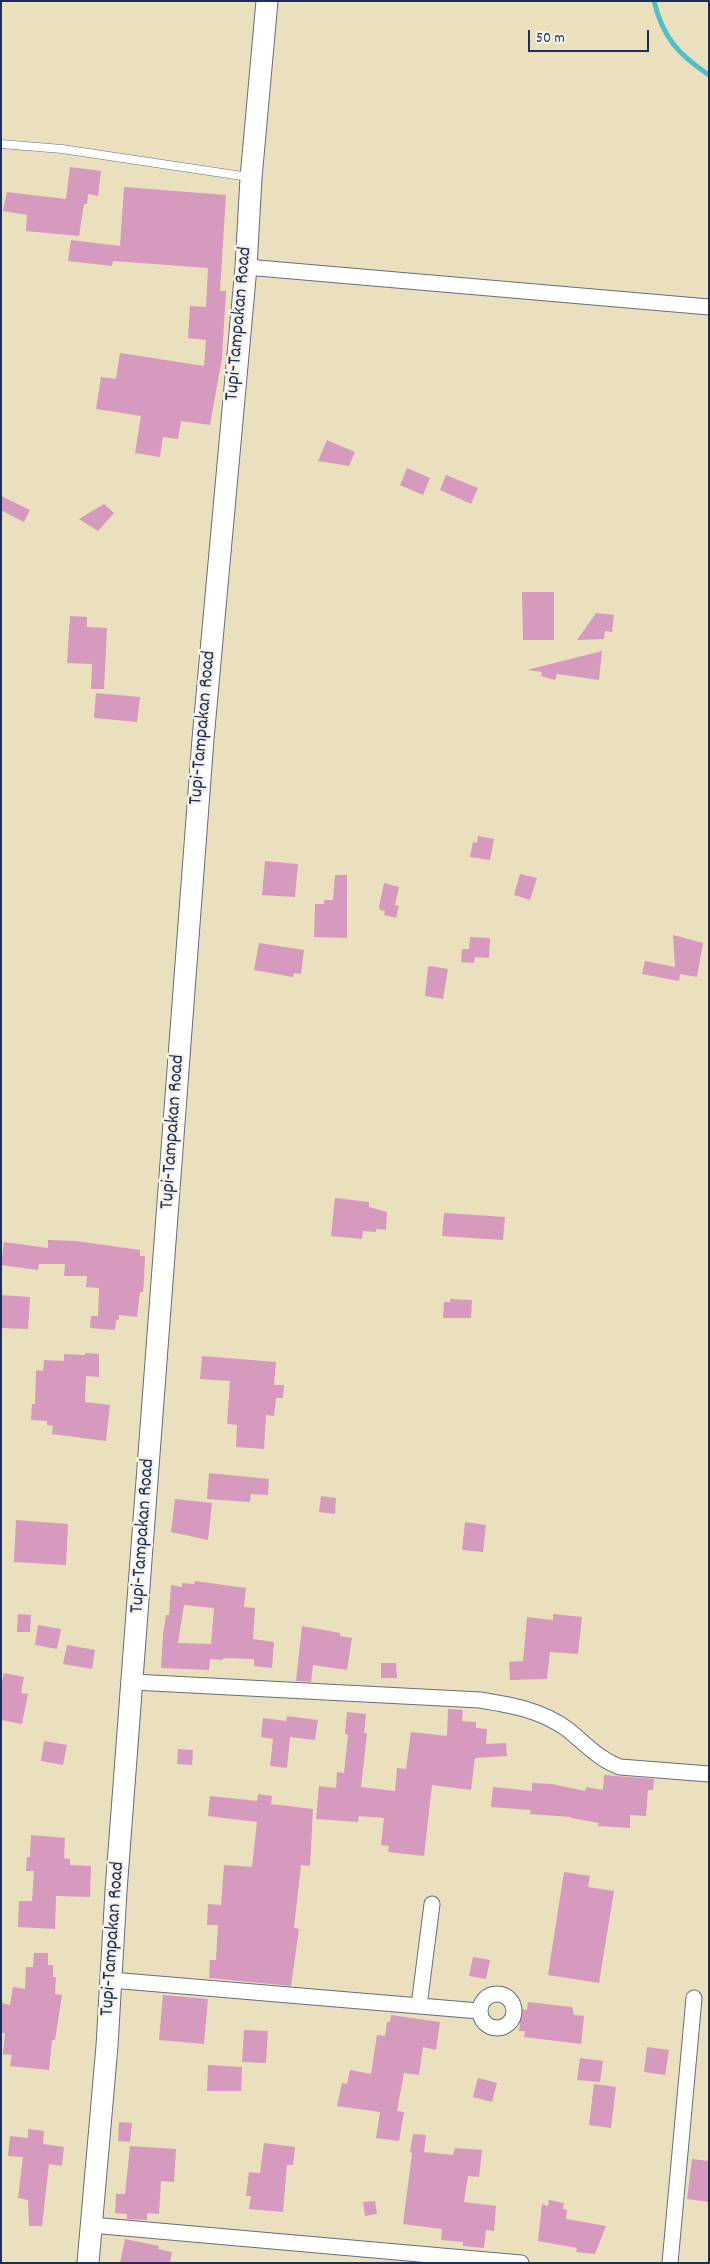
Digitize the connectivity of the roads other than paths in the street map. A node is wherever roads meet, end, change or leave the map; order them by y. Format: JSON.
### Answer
{"nodes":[{"id":1,"x":267,"y":1,"type":"edge"},
{"id":2,"x":1,"y":144,"type":"edge"},
{"id":3,"x":251,"y":178,"type":"junction"},
{"id":4,"x":246,"y":267,"type":"junction"},
{"id":5,"x":709,"y":307,"type":"edge"},
{"id":6,"x":133,"y":1682,"type":"junction"},
{"id":7,"x":709,"y":1774,"type":"edge"},
{"id":8,"x":432,"y":1904,"type":"dead end"},
{"id":9,"x":112,"y":1980,"type":"junction"},
{"id":10,"x":694,"y":1998,"type":"dead end"},
{"id":11,"x":419,"y":2006,"type":"junction"},
{"id":12,"x":479,"y":2011,"type":"dead end"},
{"id":13,"x":92,"y":2225,"type":"junction"},
{"id":14,"x":88,"y":2263,"type":"edge"},
{"id":15,"x":522,"y":2263,"type":"edge"},
{"id":16,"x":670,"y":2263,"type":"edge"}],
"edges":[{"from":1,"to":3,"type":"main road","name":"Tupi-Tampakan Road"},
{"from":2,"to":3,"type":"lane"},
{"from":3,"to":4,"type":"main road","name":"Tupi-Tampakan Road"},
{"from":4,"to":5,"type":"street"},
{"from":4,"to":6,"type":"main road","name":"Tupi-Tampakan Road"},
{"from":6,"to":7,"type":"street"},
{"from":6,"to":9,"type":"main road","name":"Tupi-Tampakan Road"},
{"from":8,"to":11,"type":"street"},
{"from":9,"to":11,"type":"street"},
{"from":9,"to":13,"type":"main road","name":"Tupi-Tampakan Road"},
{"from":10,"to":16,"type":"street"},
{"from":11,"to":12,"type":"street"},
{"from":13,"to":14,"type":"main road","name":"Tupi-Tampakan Road"},
{"from":13,"to":15,"type":"street"}]}
